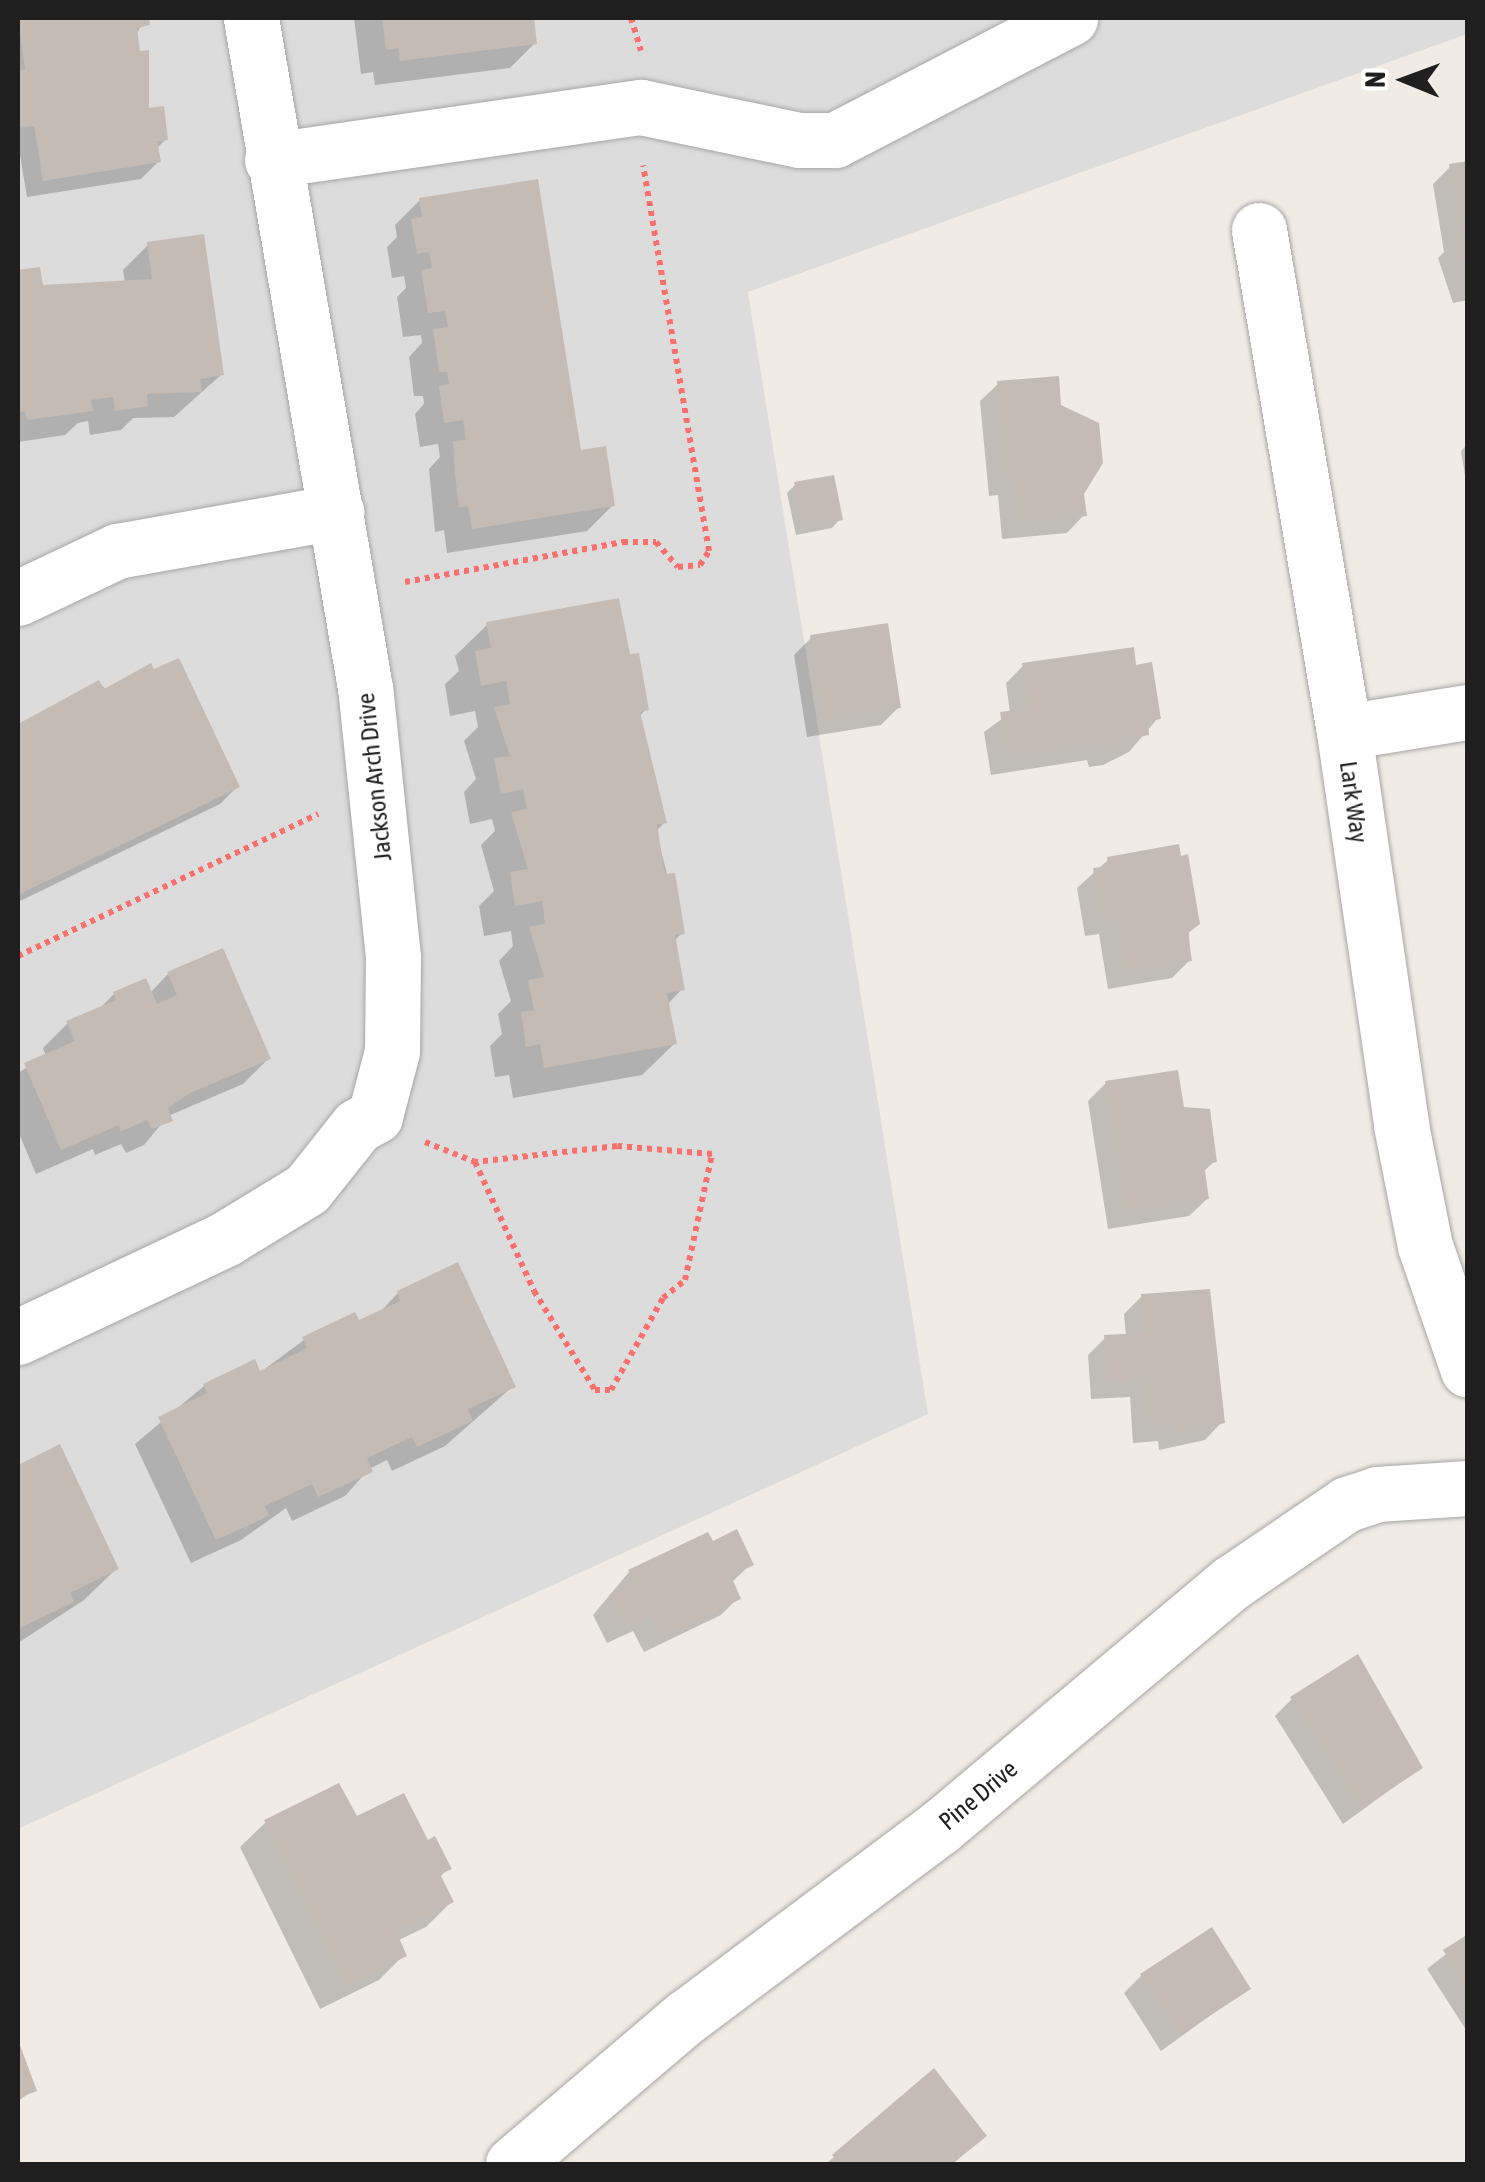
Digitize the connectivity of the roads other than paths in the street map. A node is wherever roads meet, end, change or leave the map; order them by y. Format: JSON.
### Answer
{"nodes":[{"id":1,"x":251,"y":18,"type":"edge"},
{"id":2,"x":1070,"y":18,"type":"edge"},
{"id":3,"x":272,"y":160,"type":"junction"},
{"id":4,"x":1259,"y":230,"type":"dead end"},
{"id":5,"x":337,"y":512,"type":"junction"},
{"id":6,"x":18,"y":598,"type":"edge"},
{"id":7,"x":1468,"y":712,"type":"edge"},
{"id":8,"x":1344,"y":732,"type":"junction"},
{"id":9,"x":18,"y":1337,"type":"edge"},
{"id":10,"x":1468,"y":1370,"type":"edge"},
{"id":11,"x":1468,"y":1488,"type":"edge"},
{"id":12,"x":513,"y":2164,"type":"edge"}],
"edges":[{"from":1,"to":3,"type":"street","name":"Jackson Arch Drive"},
{"from":2,"to":3,"type":"street"},
{"from":3,"to":5,"type":"street","name":"Jackson Arch Drive"},
{"from":4,"to":8,"type":"street","name":"Lark Way"},
{"from":5,"to":6,"type":"street"},
{"from":5,"to":9,"type":"street","name":"Jackson Arch Drive"},
{"from":7,"to":8,"type":"street"},
{"from":8,"to":10,"type":"street","name":"Lark Way"},
{"from":11,"to":12,"type":"street","name":"Pine Drive"}]}
